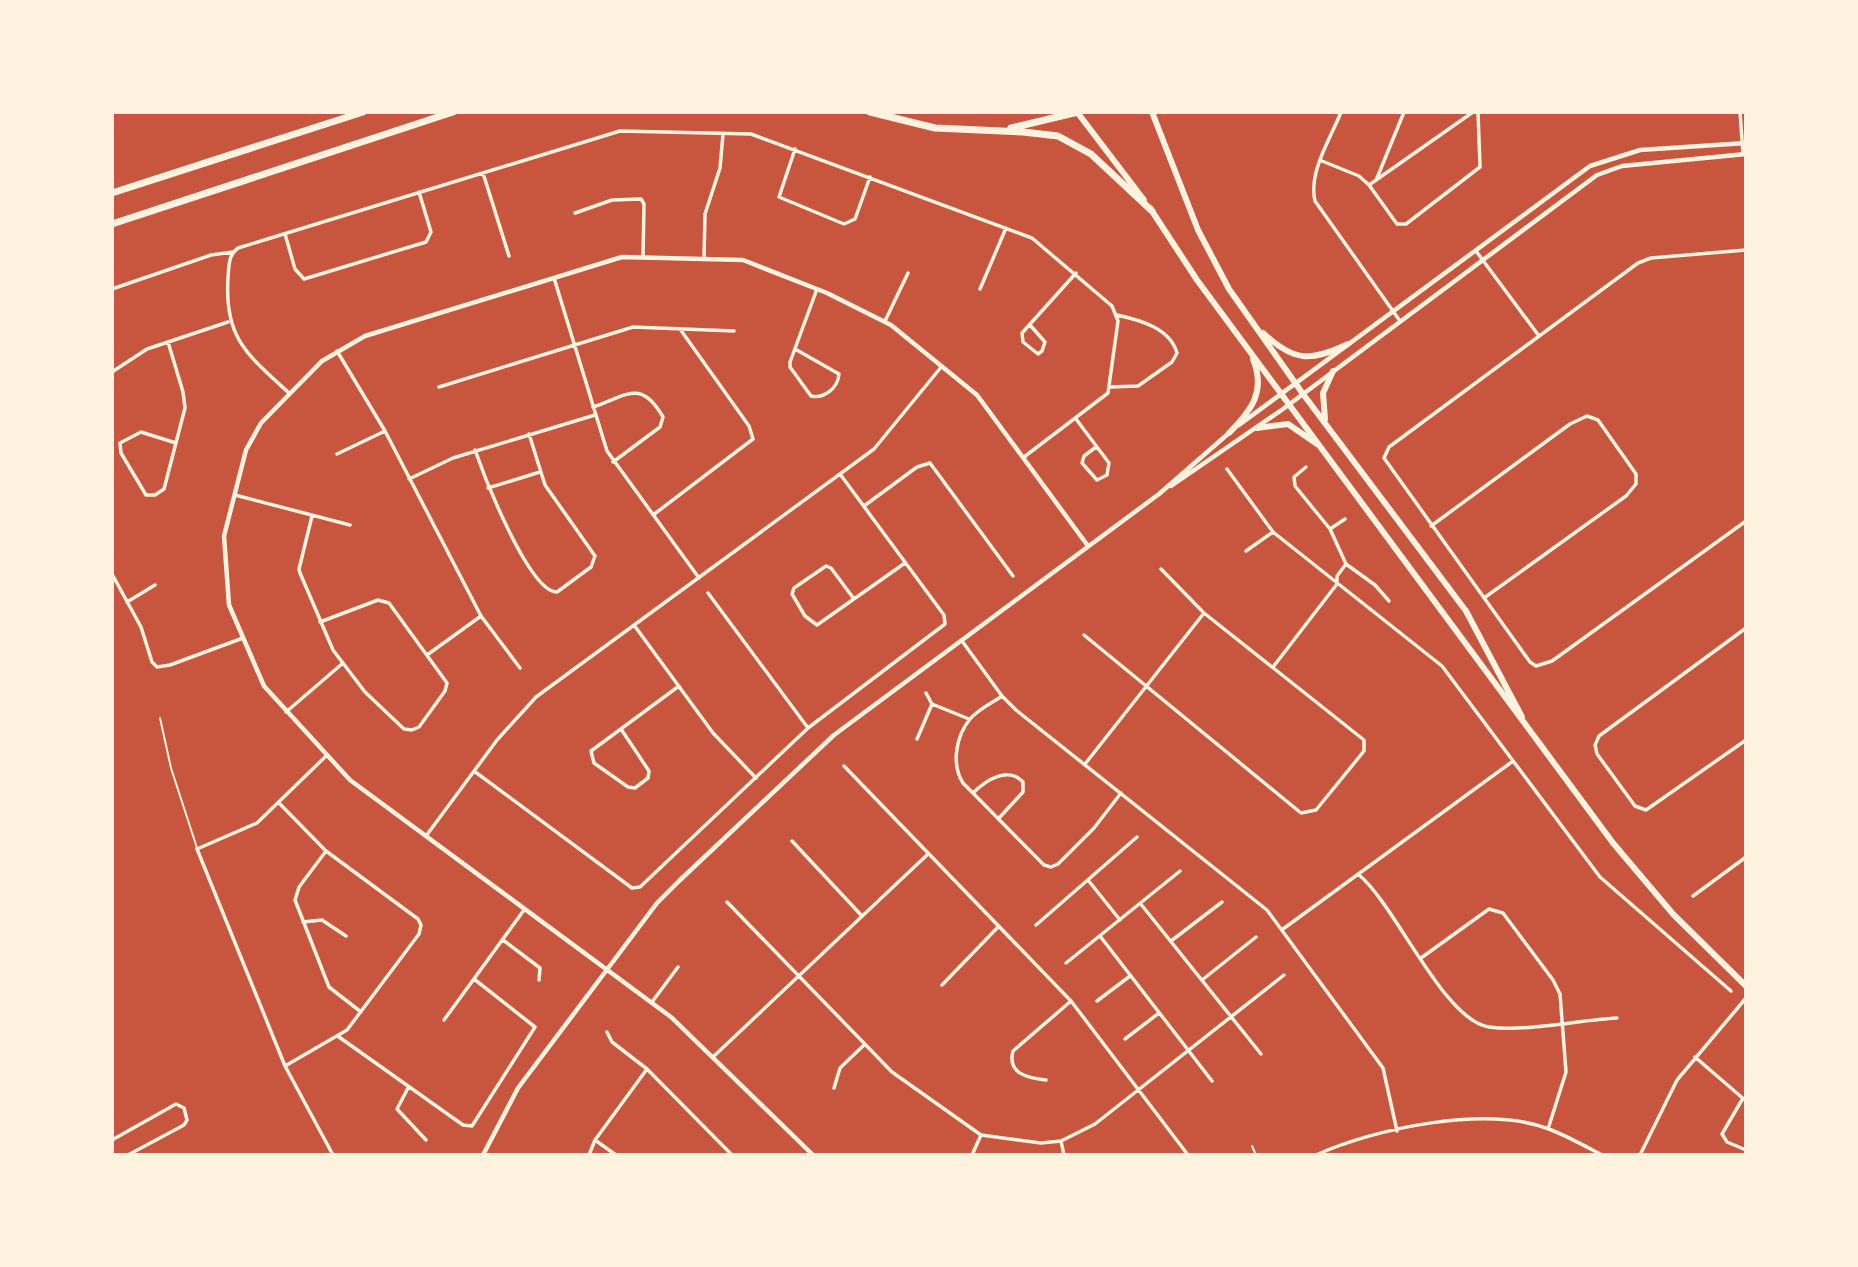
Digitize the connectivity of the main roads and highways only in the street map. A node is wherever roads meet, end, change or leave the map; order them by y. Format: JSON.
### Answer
{"nodes":[{"id":1,"x":348,"y":112,"type":"edge"},
{"id":2,"x":363,"y":112,"type":"edge"},
{"id":3,"x":453,"y":112,"type":"edge"},
{"id":4,"x":870,"y":112,"type":"edge"},
{"id":5,"x":1077,"y":112,"type":"edge"},
{"id":6,"x":1152,"y":112,"type":"edge"},
{"id":7,"x":983,"y":131,"type":"junction"},
{"id":8,"x":300,"y":133,"type":"junction"},
{"id":9,"x":112,"y":193,"type":"edge"},
{"id":10,"x":1152,"y":211,"type":"junction"},
{"id":11,"x":112,"y":224,"type":"edge"},
{"id":12,"x":1249,"y":319,"type":"junction"},
{"id":13,"x":1348,"y":344,"type":"road end"},
{"id":14,"x":1248,"y":348,"type":"junction"},
{"id":15,"x":1333,"y":371,"type":"road end"},
{"id":16,"x":1326,"y":424,"type":"junction"},
{"id":17,"x":1257,"y":428,"type":"road end"},
{"id":18,"x":1229,"y":433,"type":"road end"},
{"id":19,"x":1326,"y":452,"type":"junction"},
{"id":20,"x":1537,"y":743,"type":"junction"},
{"id":21,"x":1746,"y":986,"type":"edge"}],
"edges":[{"from":1,"to":8,"type":"highway"},
{"from":2,"to":8,"type":"highway"},
{"from":3,"to":11,"type":"highway"},
{"from":4,"to":7,"type":"highway"},
{"from":5,"to":7,"type":"highway"},
{"from":5,"to":10,"type":"main road"},
{"from":6,"to":12,"type":"main road"},
{"from":7,"to":10,"type":"highway"},
{"from":8,"to":9,"type":"highway"},
{"from":10,"to":14,"type":"main road"},
{"from":12,"to":13,"type":"main road"},
{"from":12,"to":16,"type":"main road"},
{"from":14,"to":18,"type":"main road"},
{"from":14,"to":19,"type":"main road"},
{"from":15,"to":16,"type":"main road"},
{"from":16,"to":20,"type":"main road"},
{"from":17,"to":19,"type":"main road"},
{"from":19,"to":20,"type":"main road"},
{"from":20,"to":21,"type":"main road"}]}
